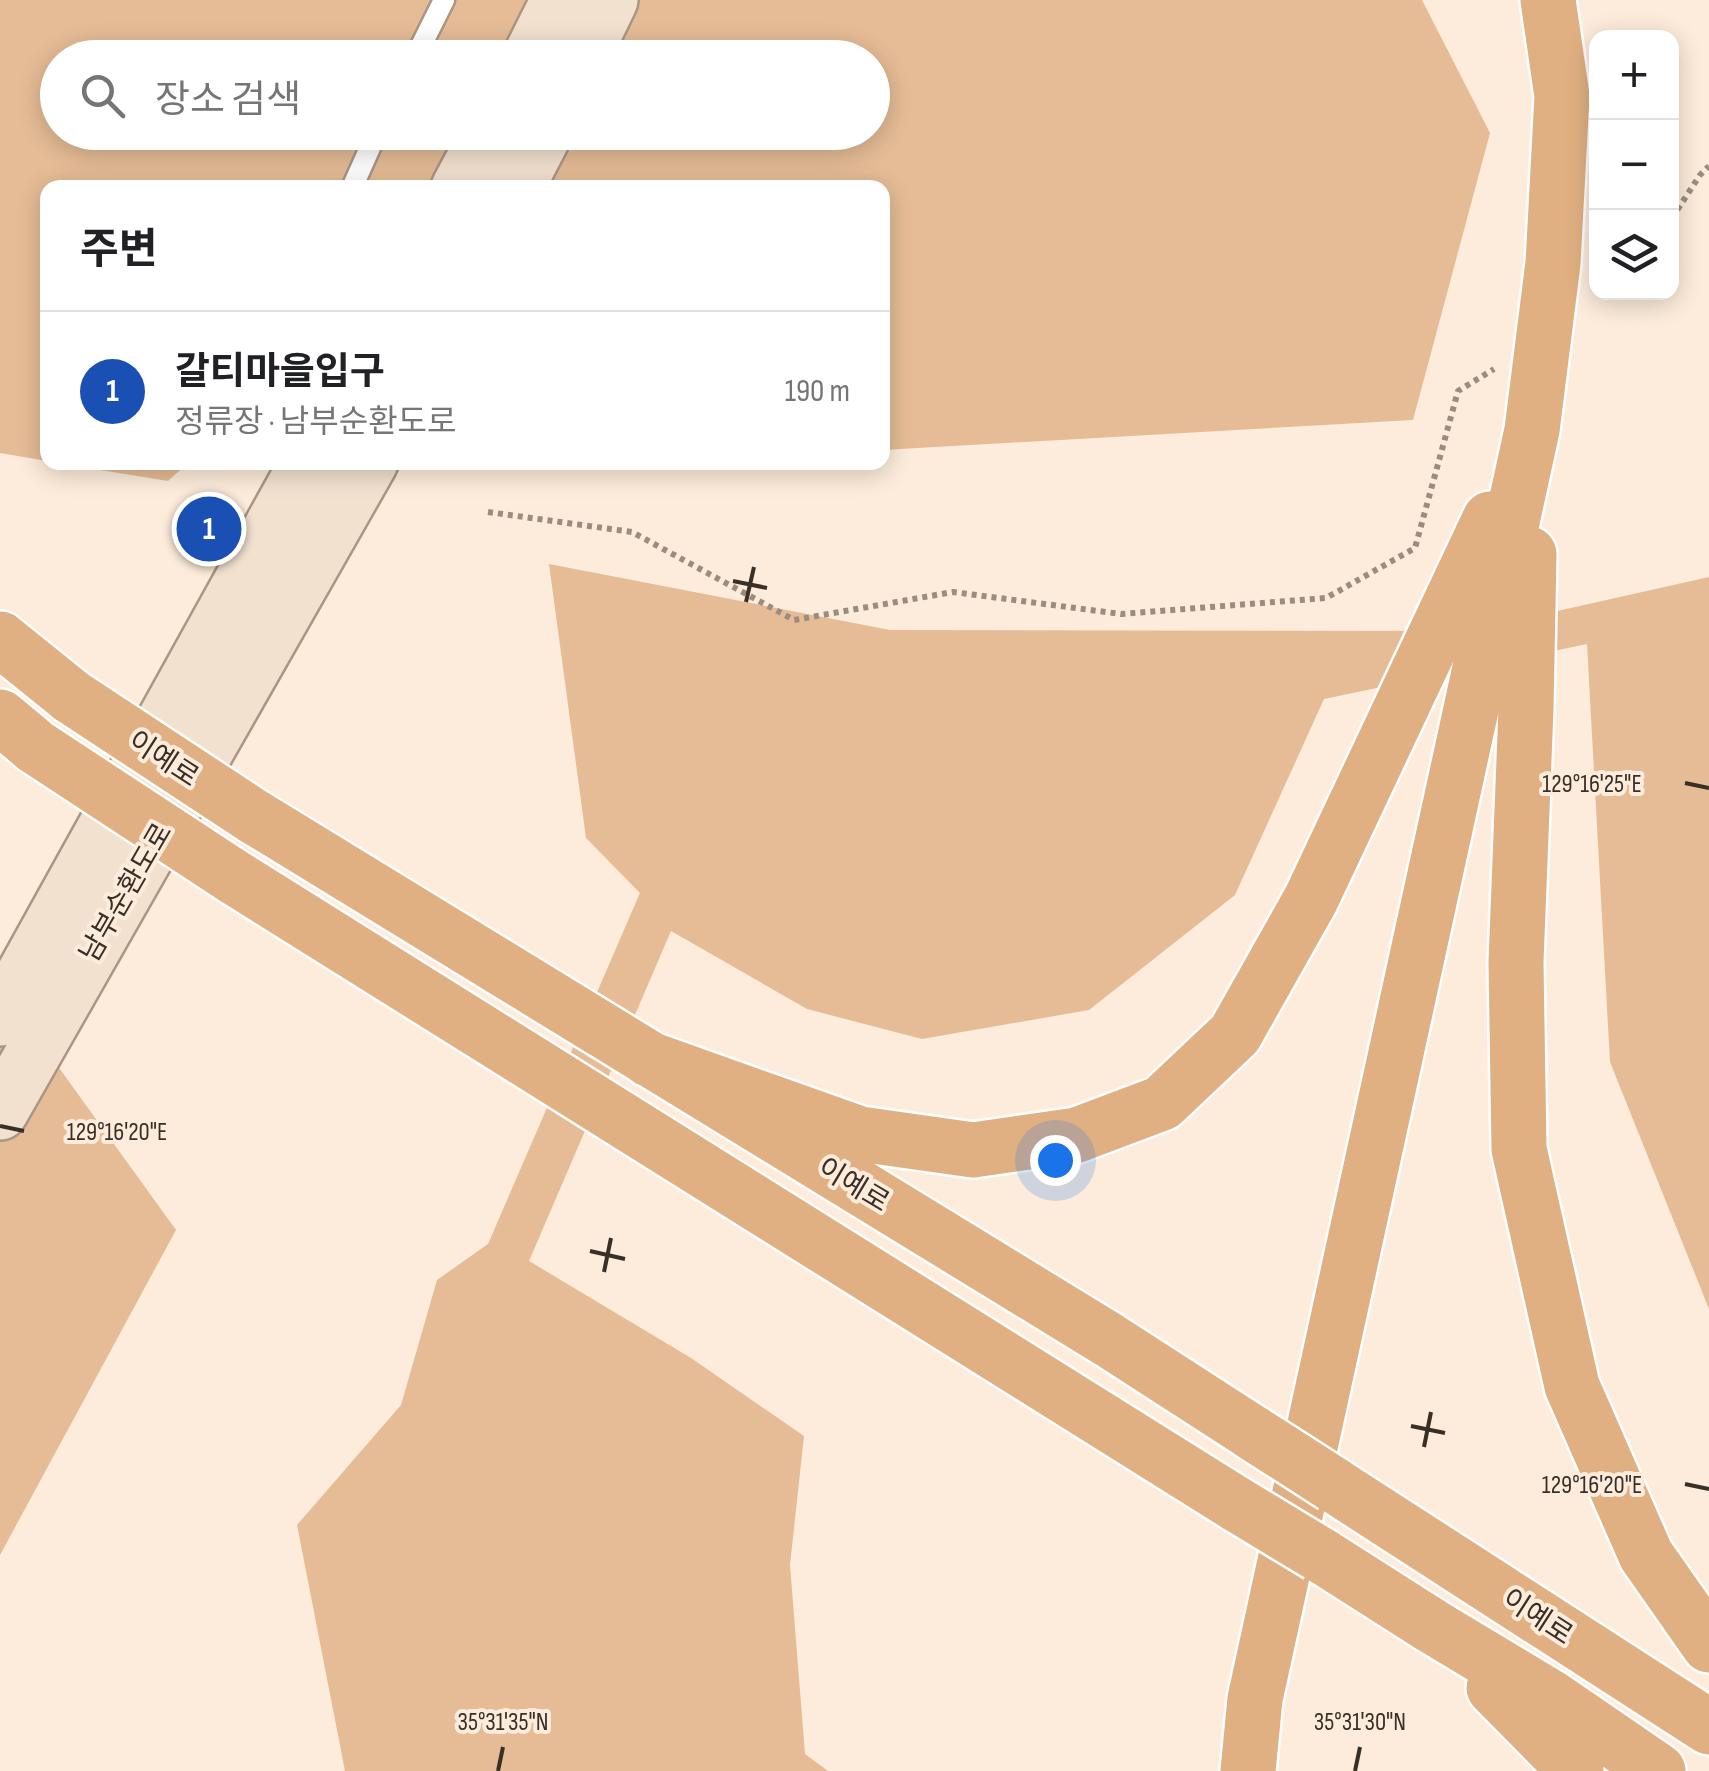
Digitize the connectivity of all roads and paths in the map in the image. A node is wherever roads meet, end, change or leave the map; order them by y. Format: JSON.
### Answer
{"nodes":[{"id":1,"x":444,"y":0,"type":"edge"},
{"id":2,"x":558,"y":0,"type":"edge"},
{"id":3,"x":610,"y":0,"type":"edge"},
{"id":4,"x":1548,"y":0,"type":"edge"},
{"id":5,"x":424,"y":40,"type":"edge"},
{"id":6,"x":539,"y":40,"type":"edge"},
{"id":7,"x":591,"y":40,"type":"edge"},
{"id":8,"x":368,"y":150,"type":"edge"},
{"id":9,"x":479,"y":150,"type":"edge"},
{"id":10,"x":536,"y":150,"type":"edge"},
{"id":11,"x":1709,"y":166,"type":"edge"},
{"id":12,"x":355,"y":180,"type":"edge"},
{"id":13,"x":463,"y":180,"type":"edge"},
{"id":14,"x":520,"y":180,"type":"edge"},
{"id":15,"x":1678,"y":210,"type":"edge"},
{"id":16,"x":1502,"y":364,"type":"dead end"},
{"id":17,"x":1532,"y":430,"type":"junction"},
{"id":18,"x":304,"y":470,"type":"edge"},
{"id":19,"x":365,"y":470,"type":"edge"},
{"id":20,"x":488,"y":512,"type":"dead end"},
{"id":21,"x":0,"y":639,"type":"edge"},
{"id":22,"x":18,"y":732,"type":"edge"},
{"id":23,"x":0,"y":1018,"type":"edge"},
{"id":24,"x":649,"y":1058,"type":"junction"},
{"id":25,"x":0,"y":1112,"type":"edge"},
{"id":26,"x":1432,"y":1626,"type":"junction"},
{"id":27,"x":1709,"y":1645,"type":"edge"},
{"id":28,"x":1709,"y":1726,"type":"edge"},
{"id":29,"x":1218,"y":1771,"type":"edge"},
{"id":30,"x":1248,"y":1771,"type":"edge"},
{"id":31,"x":1576,"y":1771,"type":"edge"},
{"id":32,"x":1658,"y":1771,"type":"edge"}],
"edges":[{"from":1,"to":5,"type":"lane"},
{"from":2,"to":6,"type":"main road"},
{"from":3,"to":7,"type":"main road"},
{"from":4,"to":17,"type":"highway"},
{"from":8,"to":12,"type":"lane"},
{"from":9,"to":13,"type":"main road"},
{"from":10,"to":14,"type":"main road"},
{"from":11,"to":15,"type":"path"},
{"from":16,"to":20,"type":"path"},
{"from":17,"to":24,"type":"highway"},
{"from":17,"to":27,"type":"highway"},
{"from":17,"to":29,"type":"highway"},
{"from":17,"to":30,"type":"highway"},
{"from":18,"to":23,"type":"main road","name":"남부순환도로"},
{"from":19,"to":25,"type":"main road","name":"남부순환도로"},
{"from":21,"to":24,"type":"highway","name":"이예로","bridge":true},
{"from":22,"to":26,"type":"highway","bridge":true},
{"from":24,"to":28,"type":"highway","name":"이예로","bridge":true},
{"from":26,"to":31,"type":"highway"},
{"from":26,"to":32,"type":"highway"}]}
